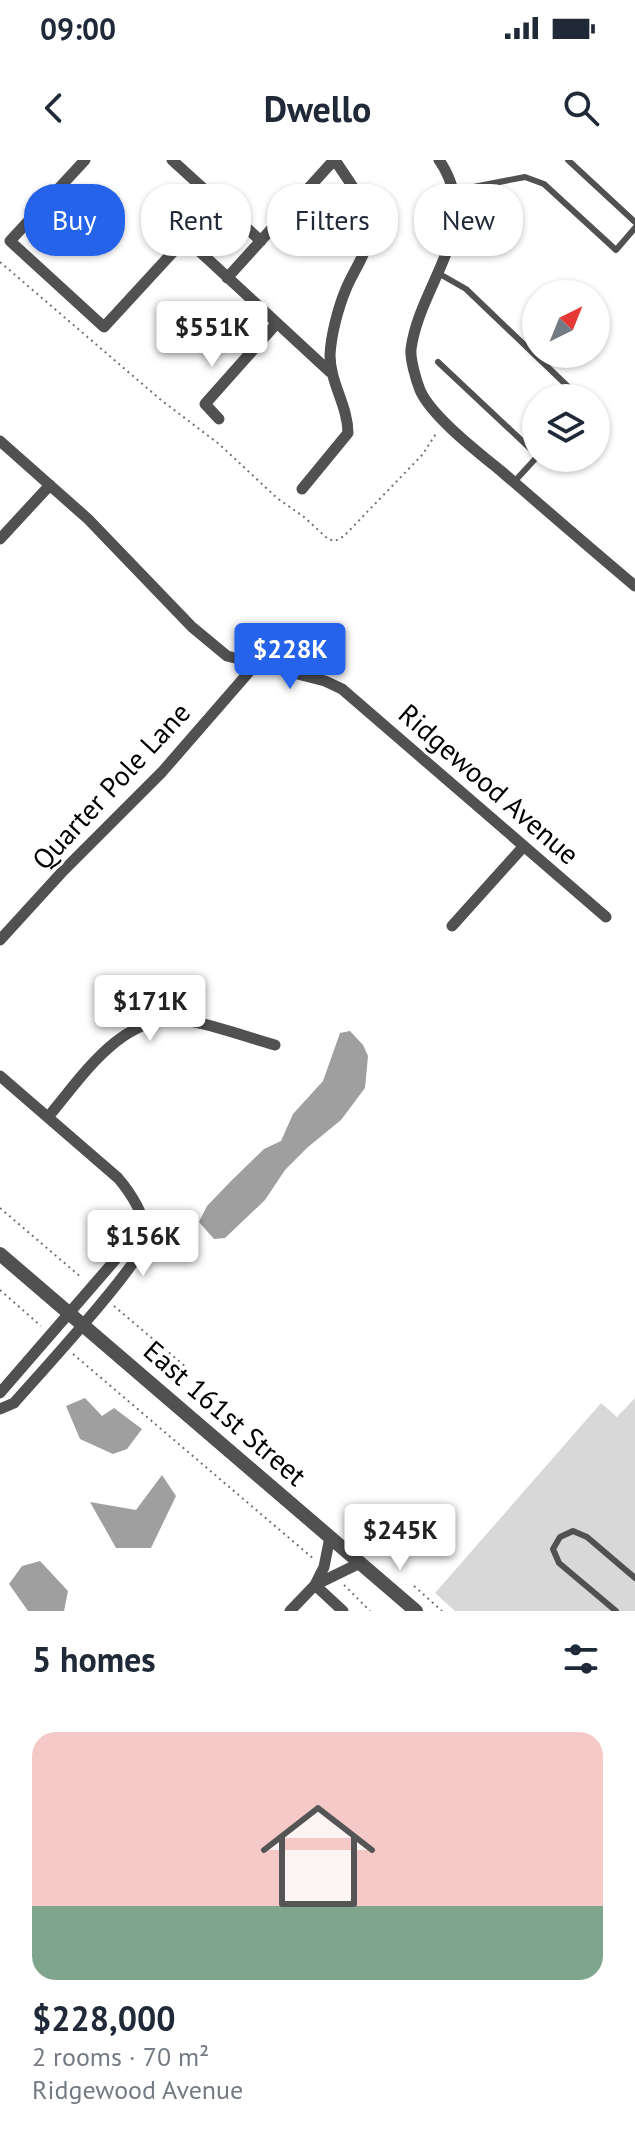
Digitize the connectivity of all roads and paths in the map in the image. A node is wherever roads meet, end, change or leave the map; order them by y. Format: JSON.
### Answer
{"nodes":[{"id":1,"x":85,"y":160,"type":"edge"},
{"id":2,"x":172,"y":160,"type":"edge"},
{"id":3,"x":335,"y":160,"type":"edge"},
{"id":4,"x":439,"y":160,"type":"edge"},
{"id":5,"x":568,"y":160,"type":"edge"},
{"id":6,"x":199,"y":184,"type":"edge"},
{"id":7,"x":450,"y":184,"type":"edge"},
{"id":8,"x":489,"y":184,"type":"edge"},
{"id":9,"x":635,"y":222,"type":"edge"},
{"id":10,"x":635,"y":228,"type":"edge"},
{"id":11,"x":251,"y":232,"type":"edge"},
{"id":12,"x":261,"y":241,"type":"junction"},
{"id":13,"x":169,"y":256,"type":"edge"},
{"id":14,"x":204,"y":256,"type":"edge"},
{"id":15,"x":446,"y":256,"type":"edge"},
{"id":16,"x":438,"y":273,"type":"junction"},
{"id":17,"x":227,"y":278,"type":"junction"},
{"id":18,"x":277,"y":323,"type":"junction"},
{"id":19,"x":438,"y":362,"type":"dead end"},
{"id":20,"x":330,"y":372,"type":"junction"},
{"id":21,"x":565,"y":384,"type":"edge"},
{"id":22,"x":219,"y":419,"type":"dead end"},
{"id":23,"x":0,"y":441,"type":"edge"},
{"id":24,"x":522,"y":443,"type":"edge"},
{"id":25,"x":522,"y":472,"type":"edge"},
{"id":26,"x":514,"y":482,"type":"junction"},
{"id":27,"x":50,"y":485,"type":"junction"},
{"id":28,"x":302,"y":489,"type":"dead end"},
{"id":29,"x":0,"y":539,"type":"edge"},
{"id":30,"x":635,"y":586,"type":"edge"},
{"id":31,"x":255,"y":665,"type":"junction"},
{"id":32,"x":524,"y":846,"type":"junction"},
{"id":33,"x":606,"y":917,"type":"dead end"},
{"id":34,"x":452,"y":926,"type":"dead end"},
{"id":35,"x":0,"y":940,"type":"edge"},
{"id":36,"x":275,"y":1045,"type":"dead end"},
{"id":37,"x":0,"y":1076,"type":"edge"},
{"id":38,"x":48,"y":1117,"type":"junction"},
{"id":39,"x":140,"y":1214,"type":"junction"},
{"id":40,"x":0,"y":1254,"type":"edge"},
{"id":41,"x":0,"y":1290,"type":"edge"},
{"id":42,"x":68,"y":1312,"type":"junction"},
{"id":43,"x":82,"y":1324,"type":"junction"},
{"id":44,"x":50,"y":1334,"type":"junction"},
{"id":45,"x":63,"y":1346,"type":"junction"},
{"id":46,"x":0,"y":1393,"type":"edge"},
{"id":47,"x":0,"y":1409,"type":"edge"},
{"id":48,"x":330,"y":1537,"type":"junction"},
{"id":49,"x":360,"y":1563,"type":"junction"},
{"id":50,"x":329,"y":1571,"type":"junction"},
{"id":51,"x":635,"y":1578,"type":"edge"},
{"id":52,"x":315,"y":1585,"type":"junction"},
{"id":53,"x":414,"y":1586,"type":"dead end"},
{"id":54,"x":290,"y":1611,"type":"edge"},
{"id":55,"x":343,"y":1611,"type":"edge"},
{"id":56,"x":370,"y":1611,"type":"edge"},
{"id":57,"x":416,"y":1611,"type":"edge"},
{"id":58,"x":442,"y":1611,"type":"edge"},
{"id":59,"x":616,"y":1611,"type":"edge"}],
"edges":[{"from":1,"to":13,"type":"street"},
{"from":2,"to":6,"type":"street"},
{"from":3,"to":12,"type":"street"},
{"from":3,"to":20,"type":"street"},
{"from":4,"to":7,"type":"street"},
{"from":5,"to":9,"type":"lane"},
{"from":8,"to":10,"type":"lane"},
{"from":11,"to":12,"type":"street"},
{"from":12,"to":17,"type":"street"},
{"from":14,"to":17,"type":"street"},
{"from":15,"to":16,"type":"street"},
{"from":16,"to":21,"type":"lane"},
{"from":16,"to":26,"type":"street"},
{"from":17,"to":18,"type":"street"},
{"from":18,"to":20,"type":"street"},
{"from":18,"to":22,"type":"street"},
{"from":19,"to":24,"type":"lane"},
{"from":20,"to":28,"type":"street"},
{"from":23,"to":27,"type":"street","name":"Ridgewood Avenue"},
{"from":25,"to":26,"type":"lane"},
{"from":26,"to":30,"type":"street"},
{"from":27,"to":29,"type":"street"},
{"from":27,"to":31,"type":"street","name":"Ridgewood Avenue"},
{"from":31,"to":32,"type":"street","name":"Ridgewood Avenue"},
{"from":31,"to":35,"type":"street","name":"Quarter Pole Lane"},
{"from":32,"to":33,"type":"street","name":"Ridgewood Avenue"},
{"from":32,"to":34,"type":"street"},
{"from":36,"to":38,"type":"street"},
{"from":37,"to":38,"type":"street"},
{"from":38,"to":39,"type":"street"},
{"from":39,"to":42,"type":"street"},
{"from":39,"to":43,"type":"street"},
{"from":40,"to":42,"type":"street","name":"East 161st Street"},
{"from":41,"to":44,"type":"path"},
{"from":42,"to":43,"type":"street","name":"East 161st Street"},
{"from":42,"to":44,"type":"street"},
{"from":43,"to":45,"type":"street"},
{"from":43,"to":48,"type":"street","name":"East 161st Street"},
{"from":44,"to":46,"type":"street"},
{"from":45,"to":47,"type":"street"},
{"from":45,"to":50,"type":"path"},
{"from":48,"to":49,"type":"street","name":"East 161st Street"},
{"from":48,"to":50,"type":"street"},
{"from":49,"to":50,"type":"street"},
{"from":49,"to":57,"type":"street","name":"East 161st Street"},
{"from":50,"to":52,"type":"street"},
{"from":50,"to":56,"type":"path"},
{"from":51,"to":59,"type":"lane"},
{"from":52,"to":54,"type":"street"},
{"from":52,"to":55,"type":"street"},
{"from":53,"to":58,"type":"path"}]}
